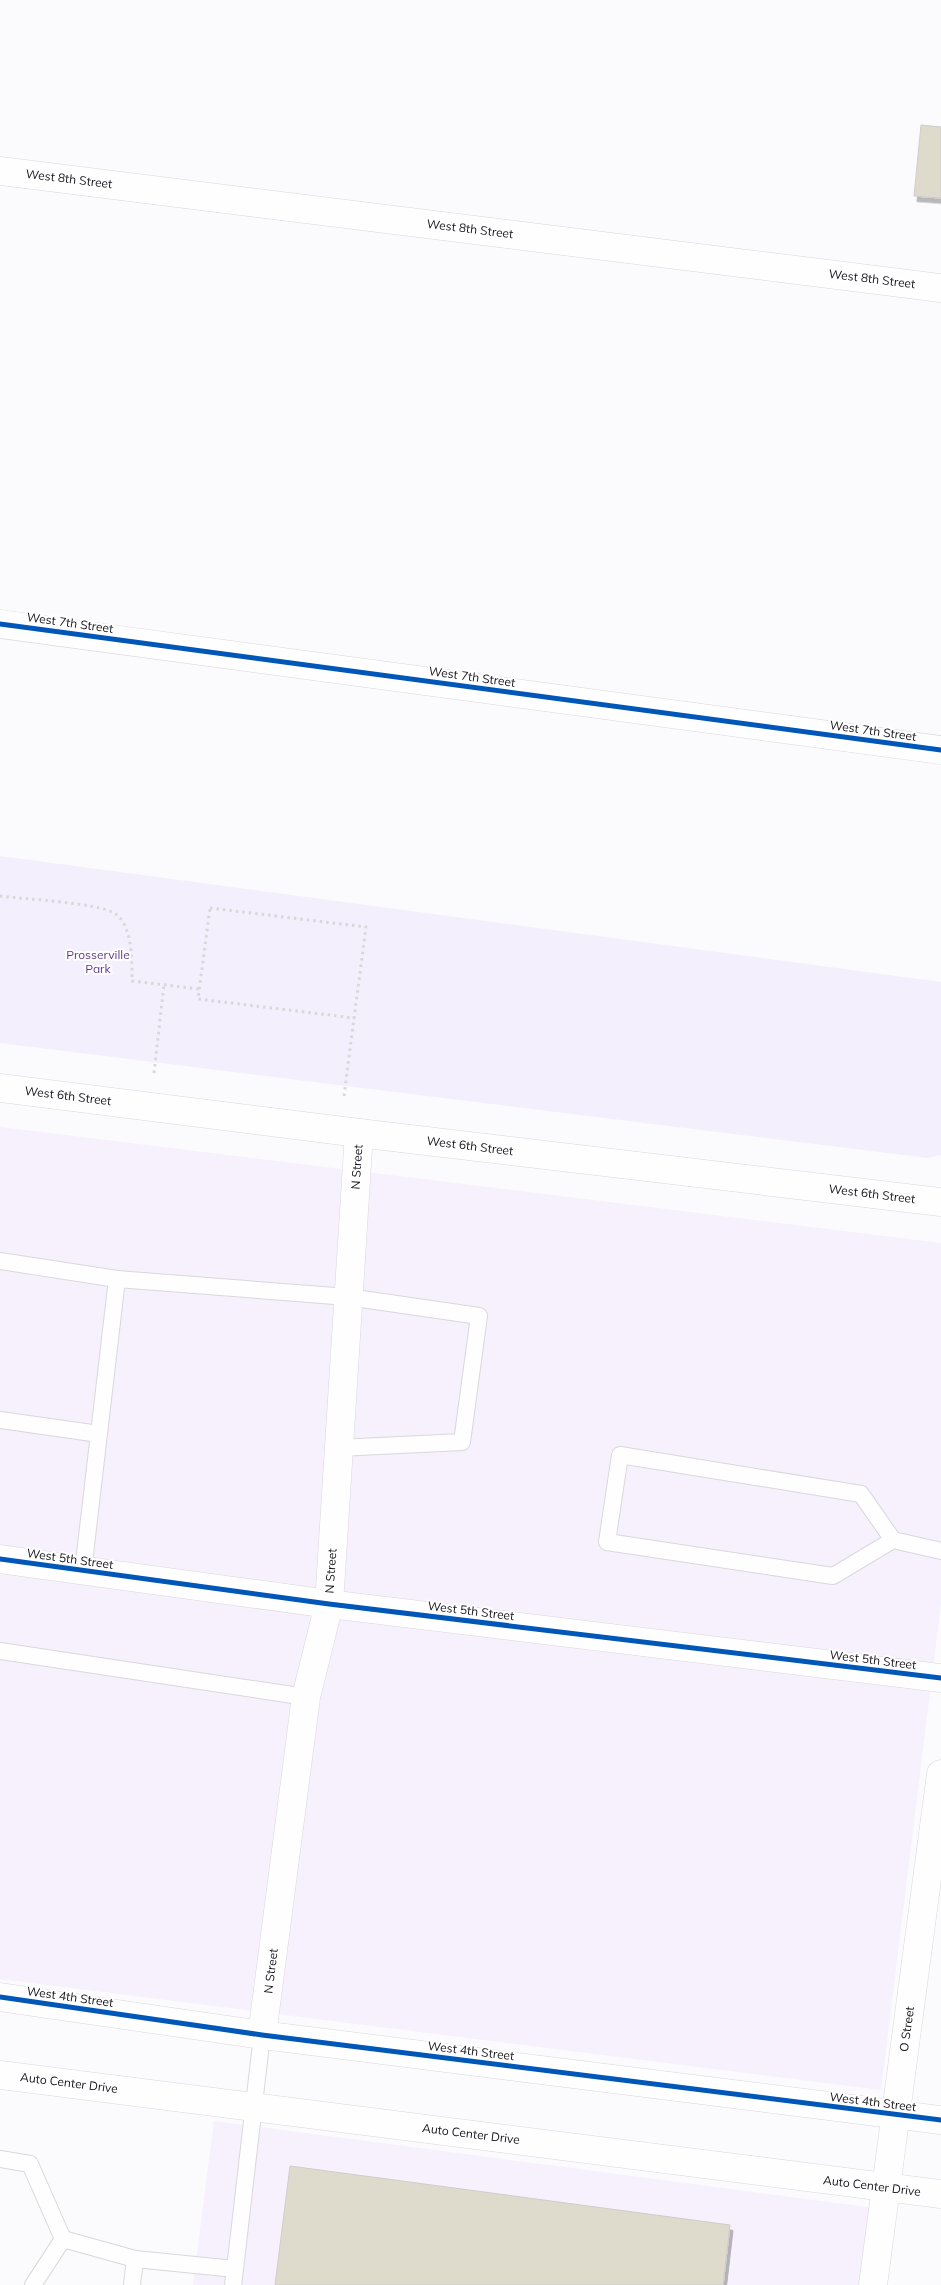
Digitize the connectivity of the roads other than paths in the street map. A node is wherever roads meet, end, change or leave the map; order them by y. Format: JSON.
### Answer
{"nodes":[{"id":1,"x":0,"y":171,"type":"edge"},
{"id":2,"x":941,"y":288,"type":"edge"},
{"id":3,"x":0,"y":624,"type":"edge"},
{"id":4,"x":941,"y":750,"type":"edge"},
{"id":5,"x":0,"y":1088,"type":"edge"},
{"id":6,"x":359,"y":1133,"type":"junction"},
{"id":7,"x":941,"y":1202,"type":"edge"},
{"id":8,"x":0,"y":1261,"type":"edge"},
{"id":9,"x":117,"y":1279,"type":"junction"},
{"id":10,"x":348,"y":1297,"type":"junction"},
{"id":11,"x":0,"y":1420,"type":"edge"},
{"id":12,"x":99,"y":1434,"type":"junction"},
{"id":13,"x":338,"y":1448,"type":"junction"},
{"id":14,"x":893,"y":1540,"type":"junction"},
{"id":15,"x":941,"y":1551,"type":"edge"},
{"id":16,"x":0,"y":1559,"type":"edge"},
{"id":17,"x":83,"y":1570,"type":"junction"},
{"id":18,"x":328,"y":1604,"type":"junction"},
{"id":19,"x":0,"y":1651,"type":"edge"},
{"id":20,"x":941,"y":1678,"type":"edge"},
{"id":21,"x":306,"y":1697,"type":"junction"},
{"id":22,"x":941,"y":1774,"type":"edge"},
{"id":23,"x":0,"y":1997,"type":"edge"},
{"id":24,"x":262,"y":2035,"type":"junction"},
{"id":25,"x":0,"y":2075,"type":"edge"},
{"id":26,"x":253,"y":2106,"type":"junction"},
{"id":27,"x":895,"y":2114,"type":"junction"},
{"id":28,"x":941,"y":2120,"type":"edge"},
{"id":29,"x":0,"y":2159,"type":"edge"},
{"id":30,"x":886,"y":2187,"type":"junction"},
{"id":31,"x":941,"y":2194,"type":"edge"},
{"id":32,"x":63,"y":2239,"type":"junction"},
{"id":33,"x":135,"y":2259,"type":"junction"},
{"id":34,"x":234,"y":2277,"type":"edge"},
{"id":35,"x":33,"y":2285,"type":"edge"},
{"id":36,"x":132,"y":2285,"type":"edge"},
{"id":37,"x":873,"y":2285,"type":"edge"}],
"edges":[{"from":1,"to":2,"type":"street","name":"West 8th Street"},
{"from":3,"to":4,"type":"street","name":"West 7th Street"},
{"from":5,"to":6,"type":"street","name":"West 6th Street"},
{"from":6,"to":7,"type":"street","name":"West 6th Street"},
{"from":6,"to":10,"type":"street","name":"N Street"},
{"from":8,"to":9,"type":"lane"},
{"from":9,"to":10,"type":"lane"},
{"from":9,"to":12,"type":"lane"},
{"from":10,"to":13,"type":"street","name":"N Street"},
{"from":10,"to":13,"type":"lane"},
{"from":11,"to":12,"type":"lane"},
{"from":12,"to":17,"type":"lane"},
{"from":13,"to":18,"type":"street","name":"N Street"},
{"from":14,"to":14,"type":"lane"},
{"from":14,"to":15,"type":"lane"},
{"from":16,"to":17,"type":"street","name":"West 5th Street"},
{"from":17,"to":18,"type":"street","name":"West 5th Street"},
{"from":18,"to":20,"type":"street","name":"West 5th Street"},
{"from":18,"to":21,"type":"street","name":"N Street"},
{"from":19,"to":21,"type":"lane"},
{"from":21,"to":24,"type":"street","name":"N Street"},
{"from":22,"to":27,"type":"street","name":"O Street"},
{"from":23,"to":24,"type":"street","name":"West 4th Street"},
{"from":24,"to":26,"type":"lane"},
{"from":24,"to":27,"type":"street","name":"West 4th Street"},
{"from":25,"to":26,"type":"street","name":"Auto Center Drive"},
{"from":26,"to":30,"type":"street","name":"Auto Center Drive"},
{"from":26,"to":34,"type":"lane"},
{"from":27,"to":28,"type":"street","name":"West 4th Street"},
{"from":27,"to":30,"type":"street","name":"O Street"},
{"from":29,"to":32,"type":"lane"},
{"from":30,"to":31,"type":"street","name":"Auto Center Drive"},
{"from":30,"to":37,"type":"street","name":"O Street"},
{"from":32,"to":33,"type":"lane"},
{"from":32,"to":35,"type":"lane"},
{"from":33,"to":34,"type":"lane"},
{"from":33,"to":36,"type":"lane"}]}
